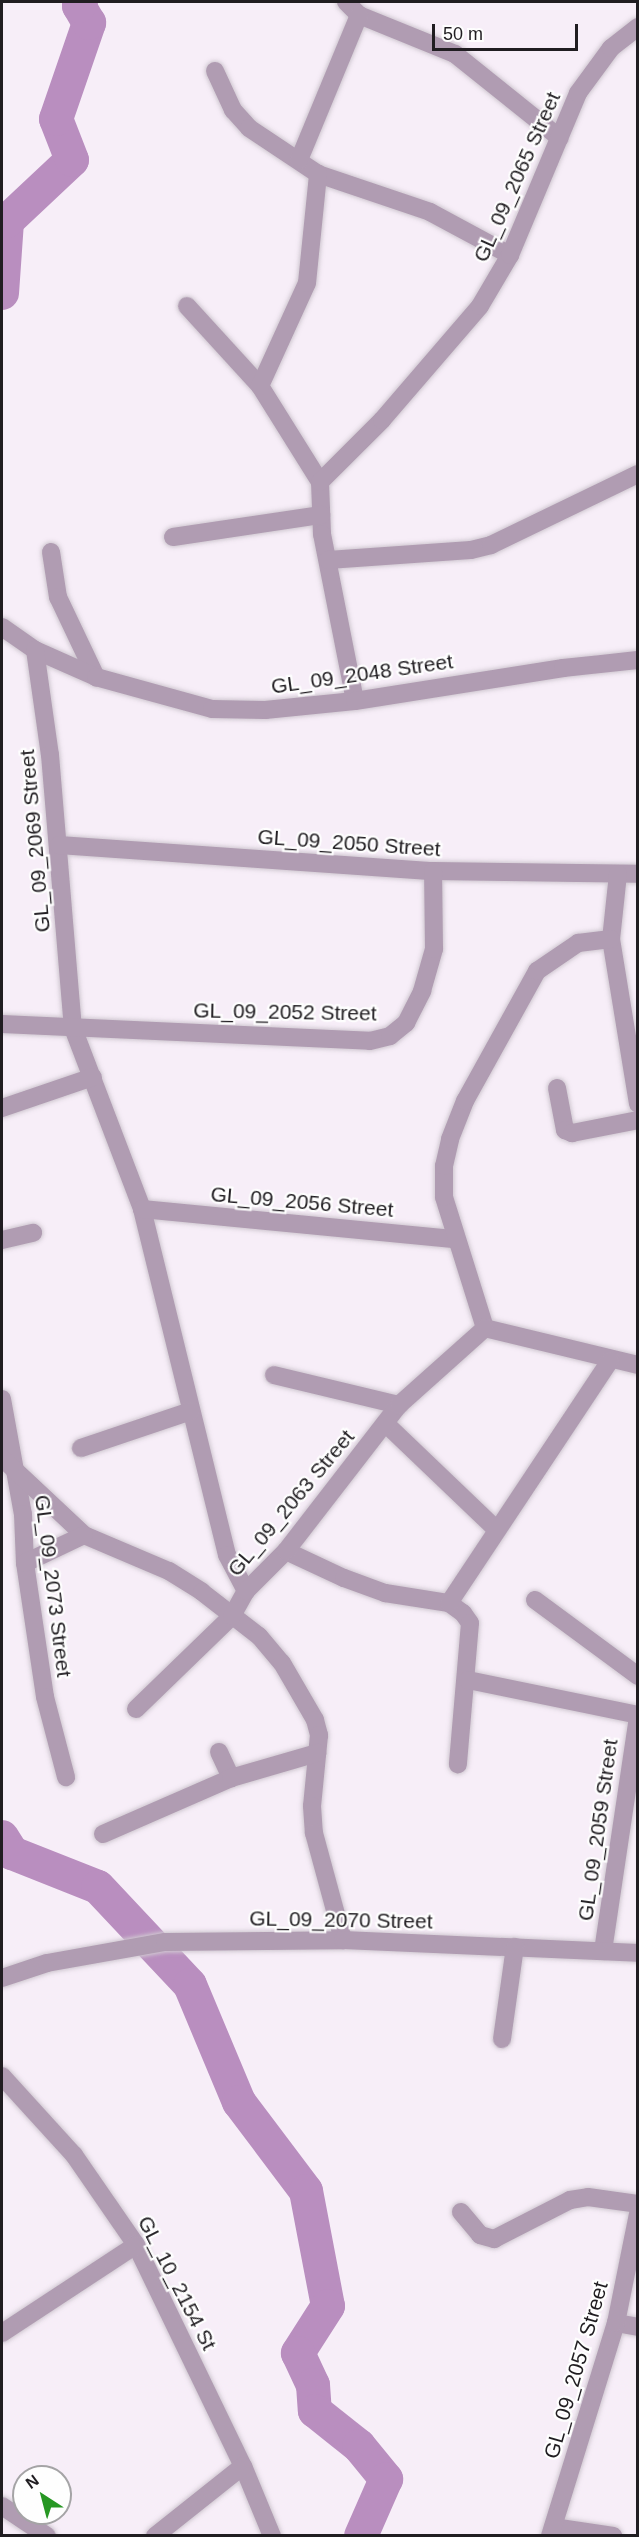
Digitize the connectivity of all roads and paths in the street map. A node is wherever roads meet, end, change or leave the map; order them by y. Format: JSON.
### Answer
{"nodes":[{"id":1,"x":346,"y":2,"type":"edge"},
{"id":2,"x":359,"y":15,"type":"junction"},
{"id":3,"x":638,"y":27,"type":"edge"},
{"id":4,"x":215,"y":71,"type":"dead end"},
{"id":5,"x":560,"y":138,"type":"junction"},
{"id":6,"x":299,"y":160,"type":"junction"},
{"id":7,"x":318,"y":174,"type":"junction"},
{"id":8,"x":510,"y":255,"type":"junction"},
{"id":9,"x":187,"y":306,"type":"dead end"},
{"id":10,"x":260,"y":386,"type":"junction"},
{"id":11,"x":638,"y":474,"type":"edge"},
{"id":12,"x":320,"y":482,"type":"junction"},
{"id":13,"x":321,"y":515,"type":"junction"},
{"id":14,"x":173,"y":537,"type":"dead end"},
{"id":15,"x":51,"y":552,"type":"dead end"},
{"id":16,"x":328,"y":560,"type":"junction"},
{"id":17,"x":2,"y":627,"type":"edge"},
{"id":18,"x":35,"y":650,"type":"junction"},
{"id":19,"x":638,"y":660,"type":"edge"},
{"id":20,"x":96,"y":677,"type":"junction"},
{"id":21,"x":355,"y":701,"type":"junction"},
{"id":22,"x":59,"y":845,"type":"junction"},
{"id":23,"x":433,"y":872,"type":"junction"},
{"id":24,"x":618,"y":874,"type":"junction"},
{"id":25,"x":638,"y":874,"type":"edge"},
{"id":26,"x":611,"y":939,"type":"junction"},
{"id":27,"x":2,"y":1024,"type":"edge"},
{"id":28,"x":73,"y":1028,"type":"junction"},
{"id":29,"x":632,"y":1046,"type":"edge"},
{"id":30,"x":93,"y":1077,"type":"junction"},
{"id":31,"x":557,"y":1088,"type":"dead end"},
{"id":32,"x":638,"y":1104,"type":"edge"},
{"id":33,"x":2,"y":1108,"type":"edge"},
{"id":34,"x":638,"y":1120,"type":"edge"},
{"id":35,"x":142,"y":1209,"type":"junction"},
{"id":36,"x":33,"y":1233,"type":"dead end"},
{"id":37,"x":456,"y":1239,"type":"junction"},
{"id":38,"x":2,"y":1240,"type":"edge"},
{"id":39,"x":485,"y":1329,"type":"junction"},
{"id":40,"x":610,"y":1361,"type":"junction"},
{"id":41,"x":638,"y":1365,"type":"edge"},
{"id":42,"x":274,"y":1374,"type":"dead end"},
{"id":43,"x":2,"y":1399,"type":"edge"},
{"id":44,"x":399,"y":1405,"type":"junction"},
{"id":45,"x":190,"y":1410,"type":"junction"},
{"id":46,"x":386,"y":1424,"type":"junction"},
{"id":47,"x":81,"y":1448,"type":"dead end"},
{"id":48,"x":8,"y":1464,"type":"edge"},
{"id":49,"x":497,"y":1530,"type":"junction"},
{"id":50,"x":84,"y":1535,"type":"junction"},
{"id":51,"x":286,"y":1551,"type":"junction"},
{"id":52,"x":25,"y":1563,"type":"junction"},
{"id":53,"x":246,"y":1591,"type":"junction"},
{"id":54,"x":535,"y":1600,"type":"dead end"},
{"id":55,"x":449,"y":1603,"type":"junction"},
{"id":56,"x":232,"y":1616,"type":"junction"},
{"id":57,"x":638,"y":1676,"type":"edge"},
{"id":58,"x":468,"y":1680,"type":"junction"},
{"id":59,"x":136,"y":1709,"type":"dead end"},
{"id":60,"x":638,"y":1715,"type":"edge"},
{"id":61,"x":219,"y":1752,"type":"dead end"},
{"id":62,"x":317,"y":1753,"type":"junction"},
{"id":63,"x":458,"y":1764,"type":"dead end"},
{"id":64,"x":66,"y":1777,"type":"dead end"},
{"id":65,"x":231,"y":1778,"type":"junction"},
{"id":66,"x":103,"y":1834,"type":"dead end"},
{"id":67,"x":343,"y":1940,"type":"junction"},
{"id":68,"x":515,"y":1947,"type":"junction"},
{"id":69,"x":603,"y":1951,"type":"junction"},
{"id":70,"x":638,"y":1953,"type":"edge"},
{"id":71,"x":2,"y":1978,"type":"edge"},
{"id":72,"x":502,"y":2039,"type":"dead end"},
{"id":73,"x":2,"y":2076,"type":"edge"},
{"id":74,"x":638,"y":2204,"type":"edge"},
{"id":75,"x":461,"y":2212,"type":"dead end"},
{"id":76,"x":638,"y":2214,"type":"edge"},
{"id":77,"x":136,"y":2246,"type":"junction"},
{"id":78,"x":616,"y":2323,"type":"junction"},
{"id":79,"x":638,"y":2327,"type":"edge"},
{"id":80,"x":2,"y":2333,"type":"edge"},
{"id":81,"x":243,"y":2466,"type":"junction"},
{"id":82,"x":2,"y":2506,"type":"edge"},
{"id":83,"x":551,"y":2531,"type":"edge"},
{"id":84,"x":47,"y":2535,"type":"edge"},
{"id":85,"x":155,"y":2535,"type":"edge"},
{"id":86,"x":272,"y":2535,"type":"edge"},
{"id":87,"x":613,"y":2535,"type":"edge"}],
"edges":[{"from":1,"to":2,"type":"street"},
{"from":2,"to":5,"type":"street"},
{"from":2,"to":6,"type":"street"},
{"from":3,"to":5,"type":"street","name":"GL_09_2065 Street"},
{"from":4,"to":6,"type":"street"},
{"from":5,"to":8,"type":"street","name":"GL_09_2065 Street"},
{"from":6,"to":7,"type":"street"},
{"from":7,"to":8,"type":"street"},
{"from":7,"to":10,"type":"street"},
{"from":8,"to":12,"type":"street","name":"GL_09_2065 Street"},
{"from":9,"to":10,"type":"street"},
{"from":10,"to":12,"type":"street"},
{"from":11,"to":16,"type":"street"},
{"from":12,"to":13,"type":"street"},
{"from":13,"to":14,"type":"street"},
{"from":13,"to":16,"type":"street"},
{"from":15,"to":20,"type":"street"},
{"from":16,"to":21,"type":"street"},
{"from":17,"to":18,"type":"street","name":"GL_09_2048 Street"},
{"from":18,"to":20,"type":"street","name":"GL_09_2048 Street"},
{"from":18,"to":22,"type":"street","name":"GL_09_2069 Street"},
{"from":19,"to":21,"type":"street","name":"GL_09_2048 Street"},
{"from":20,"to":21,"type":"street","name":"GL_09_2048 Street"},
{"from":22,"to":23,"type":"street","name":"GL_09_2050 Street"},
{"from":22,"to":28,"type":"street","name":"GL_09_2069 Street"},
{"from":23,"to":24,"type":"street","name":"GL_09_2050 Street"},
{"from":23,"to":28,"type":"street","name":"GL_09_2052 Street"},
{"from":24,"to":25,"type":"street","name":"GL_09_2050 Street"},
{"from":24,"to":26,"type":"street"},
{"from":26,"to":29,"type":"street"},
{"from":26,"to":37,"type":"street"},
{"from":27,"to":28,"type":"street","name":"GL_09_2052 Street"},
{"from":28,"to":30,"type":"street","name":"GL_09_2069 Street"},
{"from":29,"to":32,"type":"street"},
{"from":30,"to":33,"type":"street"},
{"from":30,"to":35,"type":"street","name":"GL_09_2069 Street"},
{"from":31,"to":34,"type":"street"},
{"from":35,"to":37,"type":"street","name":"GL_09_2056 Street"},
{"from":35,"to":45,"type":"street","name":"GL_09_2069 Street"},
{"from":36,"to":38,"type":"street"},
{"from":37,"to":39,"type":"street"},
{"from":39,"to":40,"type":"street"},
{"from":39,"to":44,"type":"street","name":"GL_09_2063 Street"},
{"from":40,"to":41,"type":"street"},
{"from":40,"to":49,"type":"street"},
{"from":42,"to":44,"type":"street"},
{"from":43,"to":48,"type":"street","name":"GL_09_2073 Street"},
{"from":44,"to":46,"type":"street","name":"GL_09_2063 Street"},
{"from":45,"to":47,"type":"street"},
{"from":45,"to":53,"type":"street","name":"GL_09_2069 Street"},
{"from":46,"to":49,"type":"street"},
{"from":46,"to":51,"type":"street","name":"GL_09_2063 Street"},
{"from":48,"to":50,"type":"street"},
{"from":48,"to":52,"type":"street","name":"GL_09_2073 Street"},
{"from":49,"to":55,"type":"street"},
{"from":50,"to":52,"type":"street"},
{"from":50,"to":56,"type":"street"},
{"from":51,"to":53,"type":"street","name":"GL_09_2063 Street"},
{"from":51,"to":55,"type":"street"},
{"from":52,"to":64,"type":"street","name":"GL_09_2073 Street"},
{"from":53,"to":56,"type":"street","name":"GL_09_2063 Street"},
{"from":54,"to":57,"type":"street"},
{"from":55,"to":58,"type":"street"},
{"from":56,"to":59,"type":"street","name":"GL_09_2063 Street"},
{"from":56,"to":62,"type":"street"},
{"from":58,"to":60,"type":"street"},
{"from":58,"to":63,"type":"street"},
{"from":60,"to":69,"type":"street","name":"GL_09_2059 Street"},
{"from":61,"to":65,"type":"street"},
{"from":62,"to":65,"type":"street"},
{"from":62,"to":67,"type":"street"},
{"from":65,"to":66,"type":"street"},
{"from":67,"to":68,"type":"street","name":"GL_09_2070 Street"},
{"from":67,"to":71,"type":"street","name":"GL_09_2070 Street"},
{"from":68,"to":69,"type":"street","name":"GL_09_2070 Street"},
{"from":68,"to":72,"type":"street"},
{"from":69,"to":70,"type":"street","name":"GL_09_2070 Street"},
{"from":73,"to":77,"type":"street","name":"GL_10_2154 St"},
{"from":74,"to":75,"type":"street"},
{"from":76,"to":78,"type":"street","name":"GL_09_2057 Street"},
{"from":77,"to":80,"type":"street"},
{"from":77,"to":81,"type":"street","name":"GL_10_2154 St"},
{"from":78,"to":79,"type":"street"},
{"from":78,"to":83,"type":"street","name":"GL_09_2057 Street"},
{"from":81,"to":85,"type":"street"},
{"from":81,"to":86,"type":"street","name":"GL_10_2154 St"},
{"from":82,"to":84,"type":"street"},
{"from":83,"to":87,"type":"street"}]}
